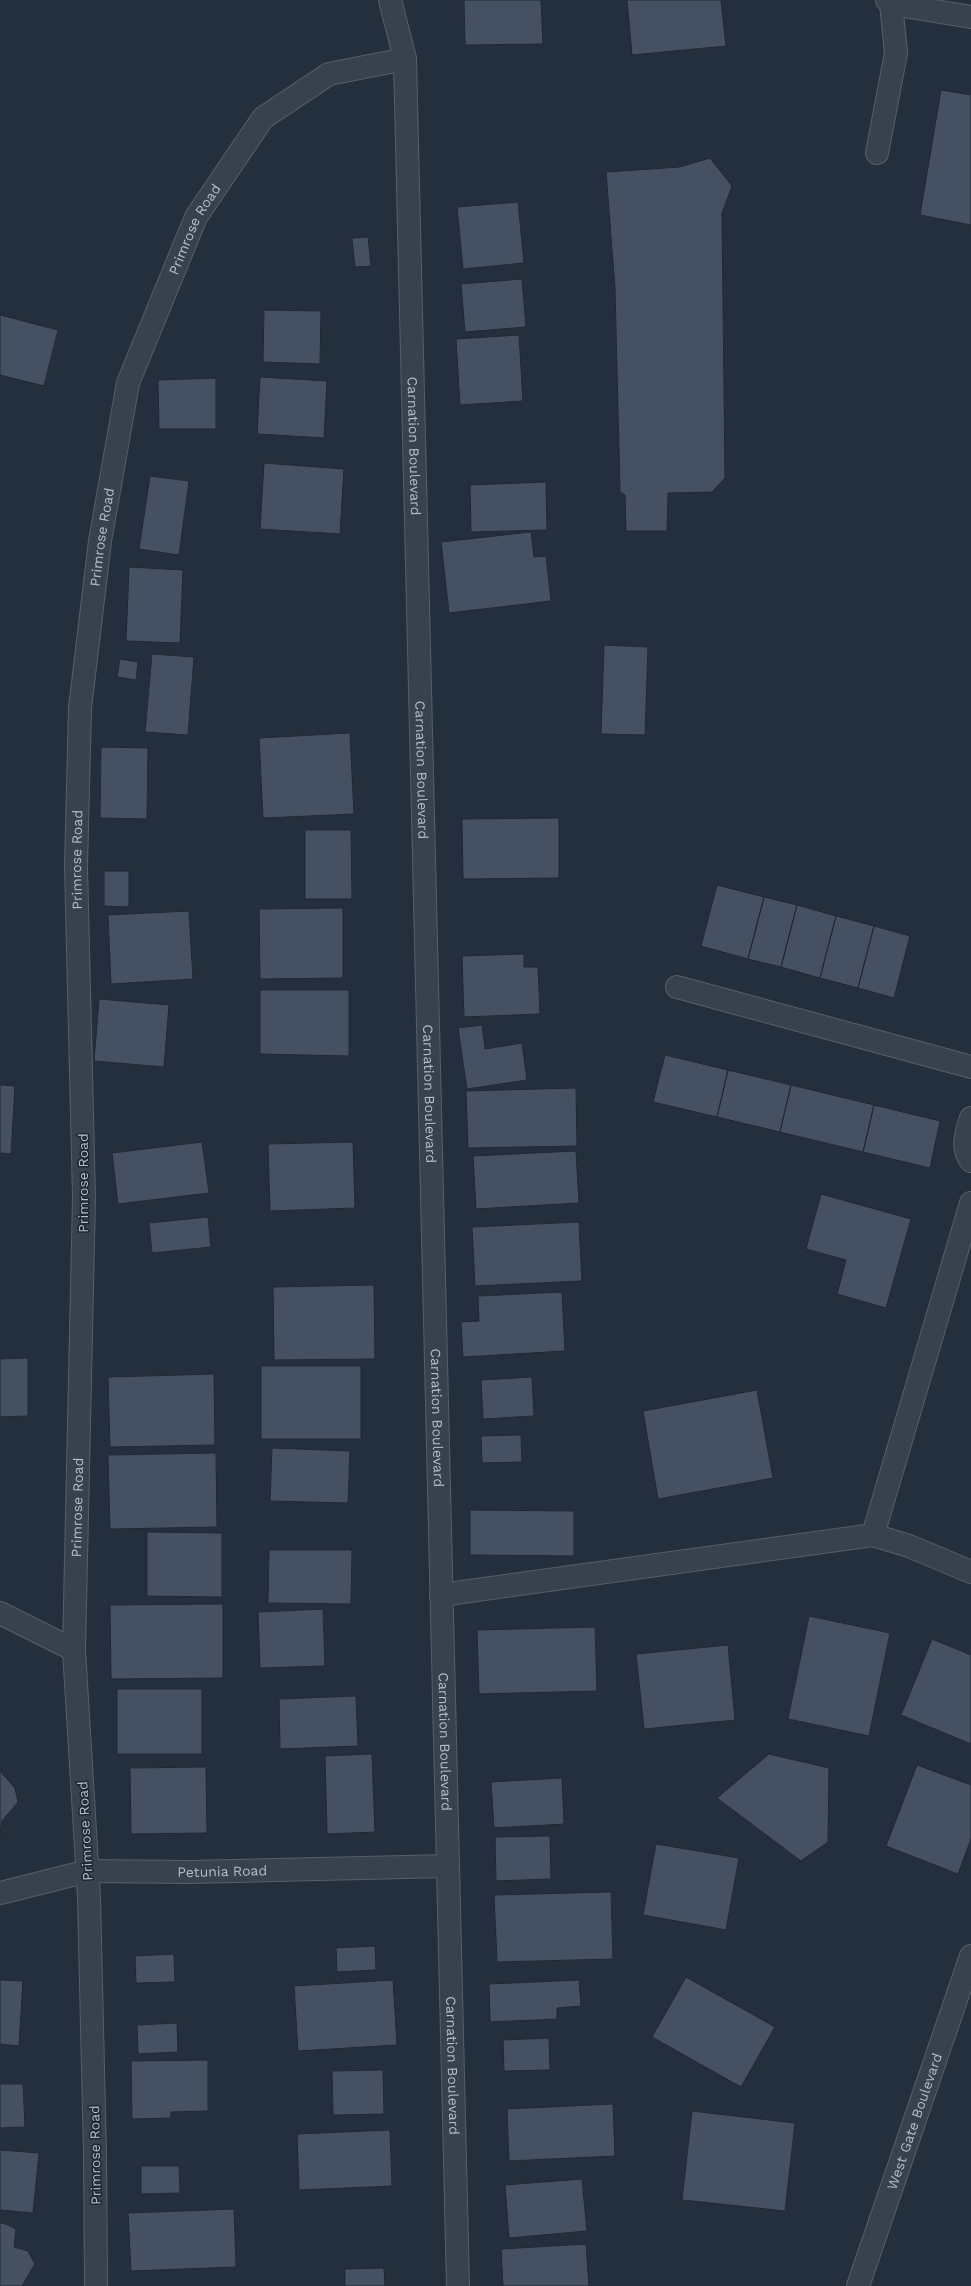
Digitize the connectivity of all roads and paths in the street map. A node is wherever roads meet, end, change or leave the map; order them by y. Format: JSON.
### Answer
{"nodes":[{"id":1,"x":390,"y":0,"type":"edge"},
{"id":2,"x":889,"y":2,"type":"edge"},
{"id":3,"x":971,"y":17,"type":"edge"},
{"id":4,"x":405,"y":59,"type":"junction"},
{"id":5,"x":877,"y":153,"type":"dead end"},
{"id":6,"x":677,"y":987,"type":"dead end"},
{"id":7,"x":971,"y":1067,"type":"edge"},
{"id":8,"x":971,"y":1118,"type":"edge"},
{"id":9,"x":971,"y":1161,"type":"edge"},
{"id":10,"x":971,"y":1202,"type":"edge"},
{"id":11,"x":873,"y":1535,"type":"junction"},
{"id":12,"x":971,"y":1572,"type":"edge"},
{"id":13,"x":441,"y":1595,"type":"junction"},
{"id":14,"x":0,"y":1613,"type":"edge"},
{"id":15,"x":74,"y":1650,"type":"junction"},
{"id":16,"x":448,"y":1866,"type":"junction"},
{"id":17,"x":88,"y":1871,"type":"junction"},
{"id":18,"x":0,"y":1893,"type":"edge"},
{"id":19,"x":971,"y":1956,"type":"edge"},
{"id":20,"x":96,"y":2286,"type":"edge"},
{"id":21,"x":458,"y":2286,"type":"edge"},
{"id":22,"x":858,"y":2286,"type":"edge"}],
"edges":[{"from":1,"to":4,"type":"street","name":"Carnation Boulevard"},
{"from":2,"to":3,"type":"street"},
{"from":2,"to":5,"type":"street"},
{"from":4,"to":13,"type":"street","name":"Carnation Boulevard"},
{"from":4,"to":15,"type":"street","name":"Primrose Road"},
{"from":6,"to":7,"type":"street"},
{"from":8,"to":9,"type":"street"},
{"from":10,"to":11,"type":"street"},
{"from":11,"to":12,"type":"street"},
{"from":11,"to":13,"type":"street"},
{"from":13,"to":16,"type":"street","name":"Carnation Boulevard"},
{"from":14,"to":15,"type":"street"},
{"from":15,"to":17,"type":"street","name":"Primrose Road"},
{"from":16,"to":17,"type":"street","name":"Petunia Road"},
{"from":16,"to":21,"type":"street","name":"Carnation Boulevard"},
{"from":17,"to":18,"type":"street","name":"Petunia Road"},
{"from":17,"to":20,"type":"street","name":"Primrose Road"},
{"from":19,"to":22,"type":"street","name":"West Gate Boulevard"}]}
